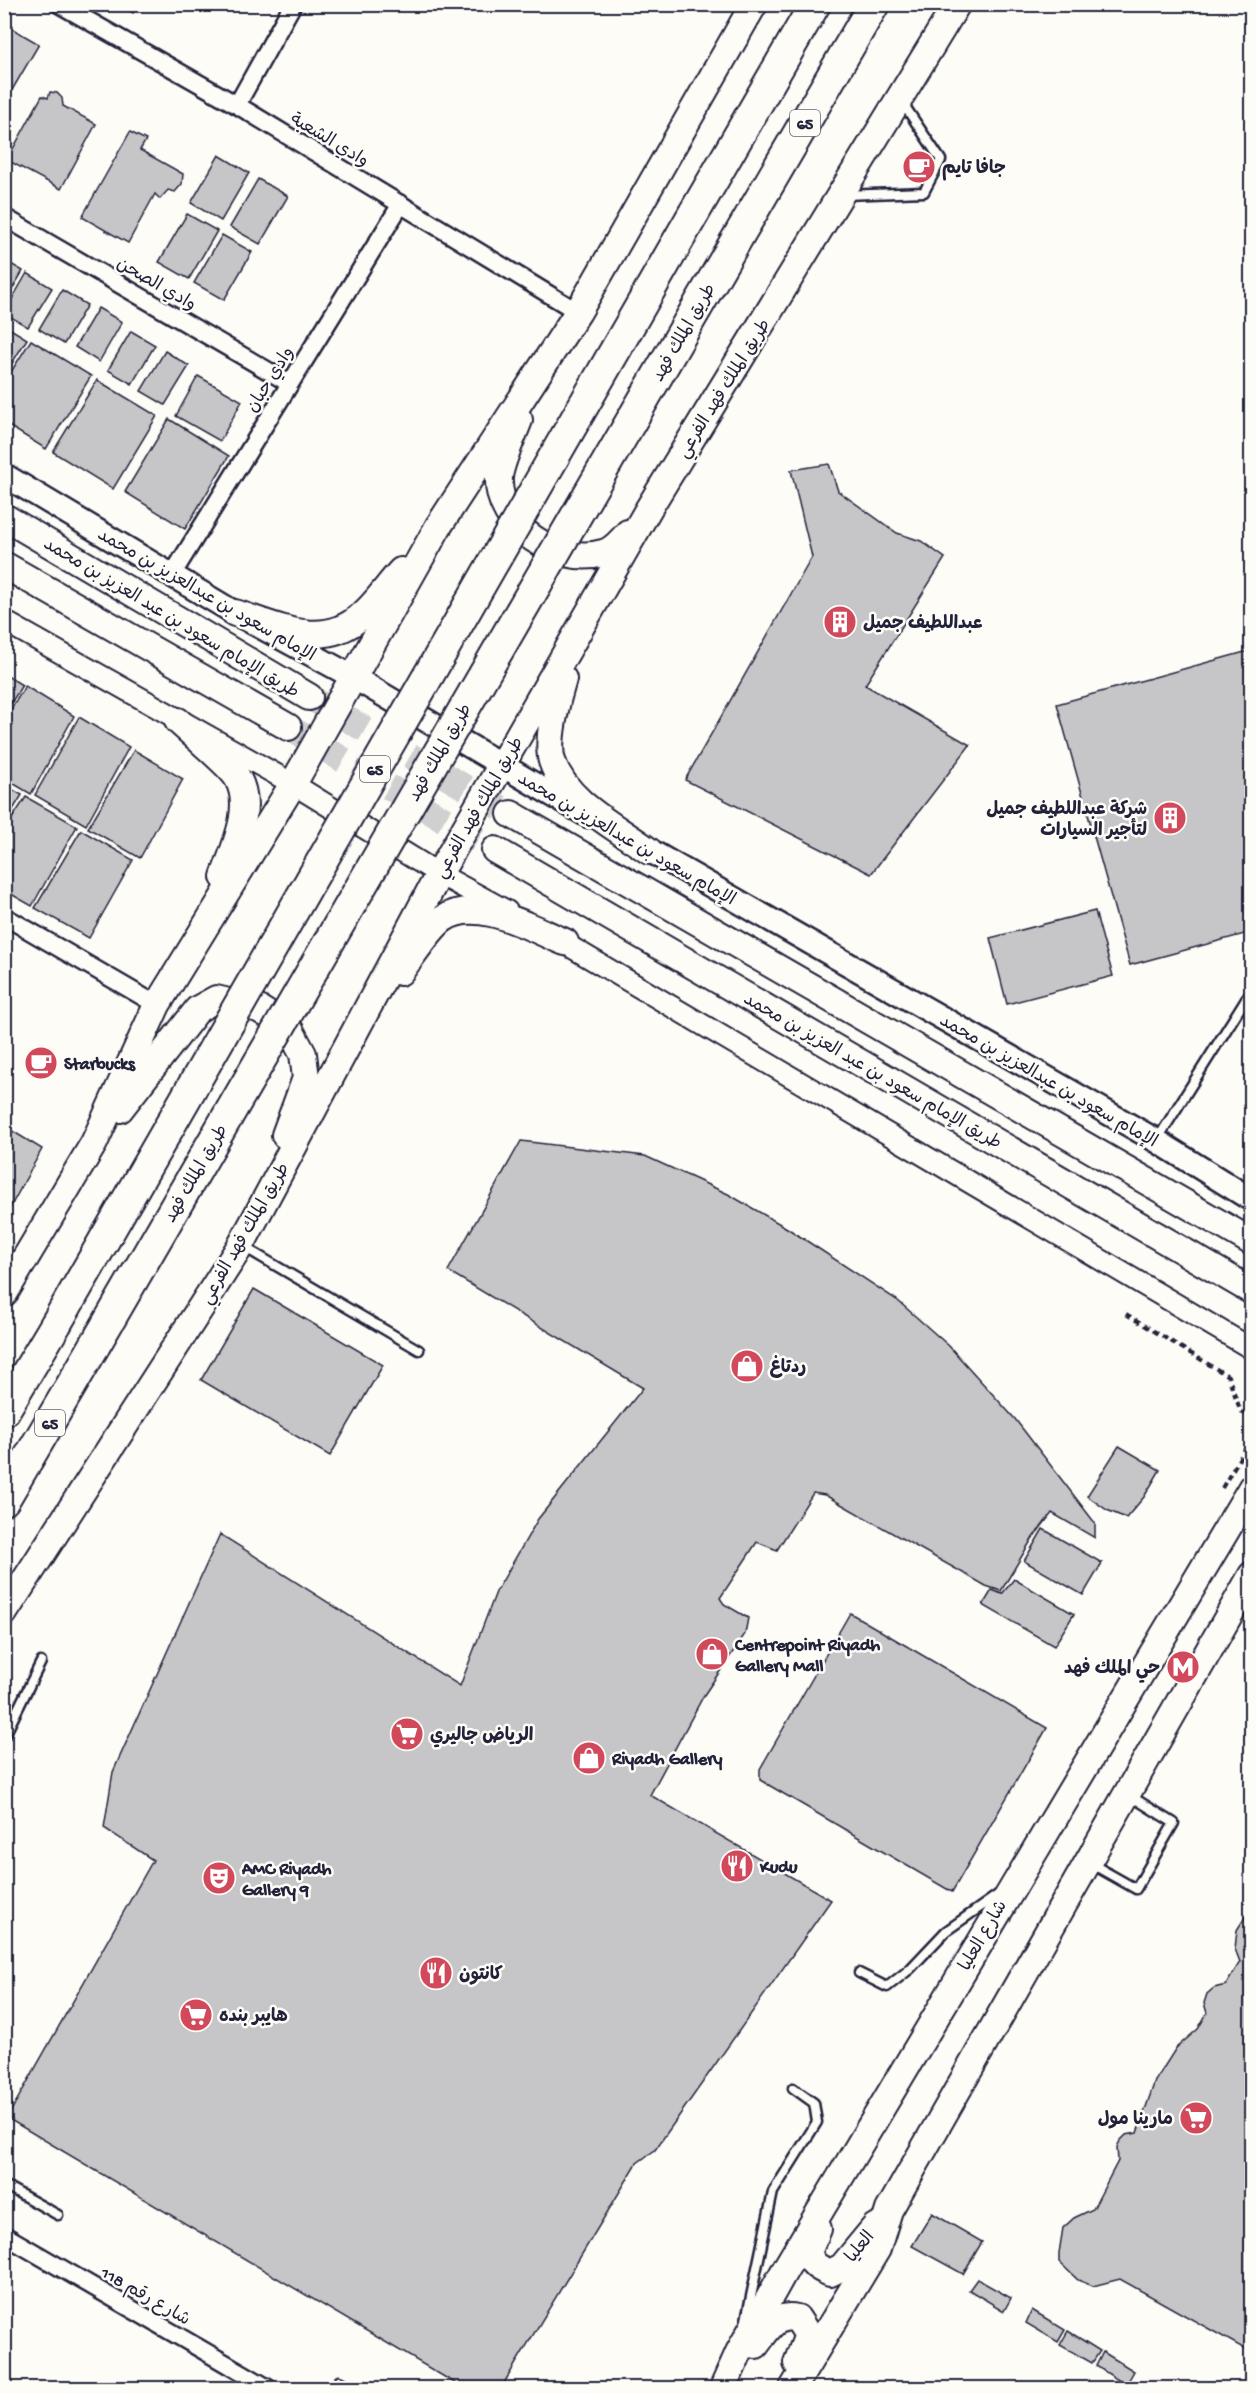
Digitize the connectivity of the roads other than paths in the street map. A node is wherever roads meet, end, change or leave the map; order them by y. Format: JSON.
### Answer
{"nodes":[{"id":1,"x":59,"y":4,"type":"edge"},
{"id":2,"x":293,"y":4,"type":"edge"},
{"id":3,"x":754,"y":4,"type":"edge"},
{"id":4,"x":815,"y":4,"type":"edge"},
{"id":5,"x":874,"y":4,"type":"edge"},
{"id":6,"x":957,"y":4,"type":"edge"},
{"id":7,"x":900,"y":99,"type":"junction"},
{"id":8,"x":237,"y":105,"type":"junction"},
{"id":9,"x":841,"y":195,"type":"junction"},
{"id":10,"x":401,"y":204,"type":"junction"},
{"id":11,"x":4,"y":217,"type":"edge"},
{"id":12,"x":578,"y":312,"type":"junction"},
{"id":13,"x":289,"y":383,"type":"junction"},
{"id":14,"x":531,"y":383,"type":"junction"},
{"id":15,"x":4,"y":475,"type":"edge"},
{"id":16,"x":649,"y":508,"type":"junction"},
{"id":17,"x":4,"y":517,"type":"edge"},
{"id":18,"x":438,"y":527,"type":"junction"},
{"id":19,"x":4,"y":565,"type":"edge"},
{"id":20,"x":172,"y":575,"type":"junction"},
{"id":21,"x":235,"y":613,"type":"junction"},
{"id":22,"x":4,"y":621,"type":"edge"},
{"id":23,"x":574,"y":641,"type":"junction"},
{"id":24,"x":353,"y":677,"type":"junction"},
{"id":25,"x":309,"y":697,"type":"tunnel mouth"},
{"id":26,"x":178,"y":721,"type":"junction"},
{"id":27,"x":288,"y":727,"type":"tunnel mouth"},
{"id":28,"x":502,"y":767,"type":"junction"},
{"id":29,"x":293,"y":784,"type":"junction"},
{"id":30,"x":511,"y":814,"type":"tunnel mouth"},
{"id":31,"x":495,"y":850,"type":"tunnel mouth"},
{"id":32,"x":649,"y":851,"type":"junction"},
{"id":33,"x":439,"y":874,"type":"junction"},
{"id":34,"x":4,"y":916,"type":"edge"},
{"id":35,"x":208,"y":923,"type":"junction"},
{"id":36,"x":565,"y":942,"type":"junction"},
{"id":37,"x":1251,"y":988,"type":"edge"},
{"id":38,"x":1249,"y":997,"type":"edge"},
{"id":39,"x":157,"y":1005,"type":"junction"},
{"id":40,"x":359,"y":1024,"type":"junction"},
{"id":41,"x":1157,"y":1141,"type":"junction"},
{"id":42,"x":94,"y":1143,"type":"junction"},
{"id":43,"x":1251,"y":1200,"type":"edge"},
{"id":44,"x":246,"y":1237,"type":"junction"},
{"id":45,"x":1251,"y":1242,"type":"edge"},
{"id":46,"x":1251,"y":1290,"type":"edge"},
{"id":47,"x":4,"y":1294,"type":"edge"},
{"id":48,"x":1251,"y":1349,"type":"edge"},
{"id":49,"x":419,"y":1350,"type":"dead end"},
{"id":50,"x":4,"y":1411,"type":"edge"},
{"id":51,"x":1249,"y":1490,"type":"edge"},
{"id":52,"x":4,"y":1500,"type":"edge"},
{"id":53,"x":1251,"y":1575,"type":"edge"},
{"id":54,"x":4,"y":1613,"type":"edge"},
{"id":55,"x":41,"y":1662,"type":"dead end"},
{"id":56,"x":4,"y":1737,"type":"edge"},
{"id":57,"x":1127,"y":1793,"type":"junction"},
{"id":58,"x":1088,"y":1862,"type":"junction"},
{"id":59,"x":1012,"y":1885,"type":"junction"},
{"id":60,"x":859,"y":1973,"type":"dead end"},
{"id":61,"x":793,"y":2088,"type":"dead end"},
{"id":62,"x":841,"y":2177,"type":"junction"},
{"id":63,"x":4,"y":2185,"type":"edge"},
{"id":64,"x":889,"y":2210,"type":"junction"},
{"id":65,"x":58,"y":2215,"type":"dead end"},
{"id":66,"x":4,"y":2235,"type":"edge"},
{"id":67,"x":739,"y":2352,"type":"junction"},
{"id":68,"x":339,"y":2381,"type":"dead end"},
{"id":69,"x":268,"y":2388,"type":"edge"},
{"id":70,"x":353,"y":2388,"type":"edge"},
{"id":71,"x":723,"y":2388,"type":"edge"},
{"id":72,"x":787,"y":2388,"type":"edge"},
{"id":73,"x":793,"y":2388,"type":"edge"}],
"edges":[{"from":1,"to":8,"type":"street","name":"وادي الشعبة"},
{"from":2,"to":8,"type":"street"},
{"from":3,"to":12,"type":"main road"},
{"from":4,"to":50,"type":"highway","number":"65","bridge":true},
{"from":5,"to":52,"type":"highway","name":"طريق الملك فهد","number":"65","bridge":true},
{"from":6,"to":7,"type":"main road","name":"طريق الملك فهد الفرعي"},
{"from":7,"to":9,"type":"main road","name":"طريق الملك فهد الفرعي"},
{"from":7,"to":9,"type":"lane"},
{"from":8,"to":10,"type":"street","name":"وادي الشعبة"},
{"from":9,"to":16,"type":"main road","name":"طريق الملك فهد الفرعي"},
{"from":10,"to":12,"type":"street","name":"وادي الشعبة"},
{"from":10,"to":13,"type":"street","name":"وادي حبان"},
{"from":11,"to":13,"type":"street","name":"وادي الصحن"},
{"from":12,"to":14,"type":"main road"},
{"from":13,"to":20,"type":"street","name":"وادي حبان"},
{"from":14,"to":16,"type":"main road"},
{"from":14,"to":18,"type":"main road"},
{"from":15,"to":20,"type":"main road","name":"الإمام سعود بن عبدالعزيز بن محمد"},
{"from":16,"to":23,"type":"main road","name":"طريق الملك فهد الفرعي"},
{"from":17,"to":25,"type":"main road","name":"طريق الإمام سعود بن عبد العزيز بن محمد"},
{"from":18,"to":21,"type":"main road"},
{"from":18,"to":24,"type":"main road"},
{"from":19,"to":27,"type":"main road","name":"طريق الإمام سعود بن عبد العزيز بن محمد"},
{"from":20,"to":21,"type":"main road","name":"الإمام سعود بن عبدالعزيز بن محمد"},
{"from":21,"to":24,"type":"main road","name":"الإمام سعود بن عبدالعزيز بن محمد"},
{"from":22,"to":26,"type":"street"},
{"from":23,"to":28,"type":"main road","name":"طريق الملك فهد الفرعي"},
{"from":23,"to":32,"type":"main road"},
{"from":24,"to":28,"type":"main road","name":"الإمام سعود بن عبدالعزيز بن محمد"},
{"from":24,"to":29,"type":"main road"},
{"from":26,"to":29,"type":"street"},
{"from":26,"to":35,"type":"main road"},
{"from":28,"to":32,"type":"main road","name":"الإمام سعود بن عبدالعزيز بن محمد"},
{"from":28,"to":33,"type":"main road","name":"طريق الملك فهد الفرعي"},
{"from":29,"to":33,"type":"street"},
{"from":29,"to":35,"type":"main road"},
{"from":30,"to":45,"type":"main road"},
{"from":31,"to":46,"type":"main road","name":"طريق الإمام سعود بن عبد العزيز بن محمد"},
{"from":32,"to":41,"type":"main road","name":"الإمام سعود بن عبدالعزيز بن محمد"},
{"from":33,"to":36,"type":"street"},
{"from":33,"to":40,"type":"main road","name":"طريق الملك فهد الفرعي"},
{"from":34,"to":39,"type":"street"},
{"from":35,"to":39,"type":"main road"},
{"from":36,"to":40,"type":"main road"},
{"from":36,"to":48,"type":"street"},
{"from":37,"to":38,"type":"lane"},
{"from":38,"to":41,"type":"lane"},
{"from":39,"to":42,"type":"main road"},
{"from":40,"to":44,"type":"main road","name":"طريق الملك فهد الفرعي"},
{"from":41,"to":43,"type":"main road","name":"الإمام سعود بن عبدالعزيز بن محمد"},
{"from":42,"to":44,"type":"main road"},
{"from":42,"to":47,"type":"main road"},
{"from":44,"to":49,"type":"lane"},
{"from":44,"to":54,"type":"main road","name":"طريق الملك فهد الفرعي"},
{"from":51,"to":59,"type":"main road","name":"شارع العليا"},
{"from":53,"to":57,"type":"main road"},
{"from":55,"to":56,"type":"lane"},
{"from":57,"to":58,"type":"main road"},
{"from":57,"to":58,"type":"lane"},
{"from":58,"to":64,"type":"main road"},
{"from":59,"to":60,"type":"lane"},
{"from":59,"to":62,"type":"main road","name":"شارع العليا"},
{"from":61,"to":67,"type":"lane"},
{"from":62,"to":64,"type":"main road","name":"العليا"},
{"from":62,"to":67,"type":"main road","name":"شارع العليا"},
{"from":63,"to":65,"type":"lane"},
{"from":64,"to":73,"type":"main road"},
{"from":66,"to":69,"type":"street","name":"شارع رقم 118"},
{"from":67,"to":71,"type":"main road","name":"شارع العليا"},
{"from":68,"to":70,"type":"lane"},
{"from":71,"to":72,"type":"main road"}]}
